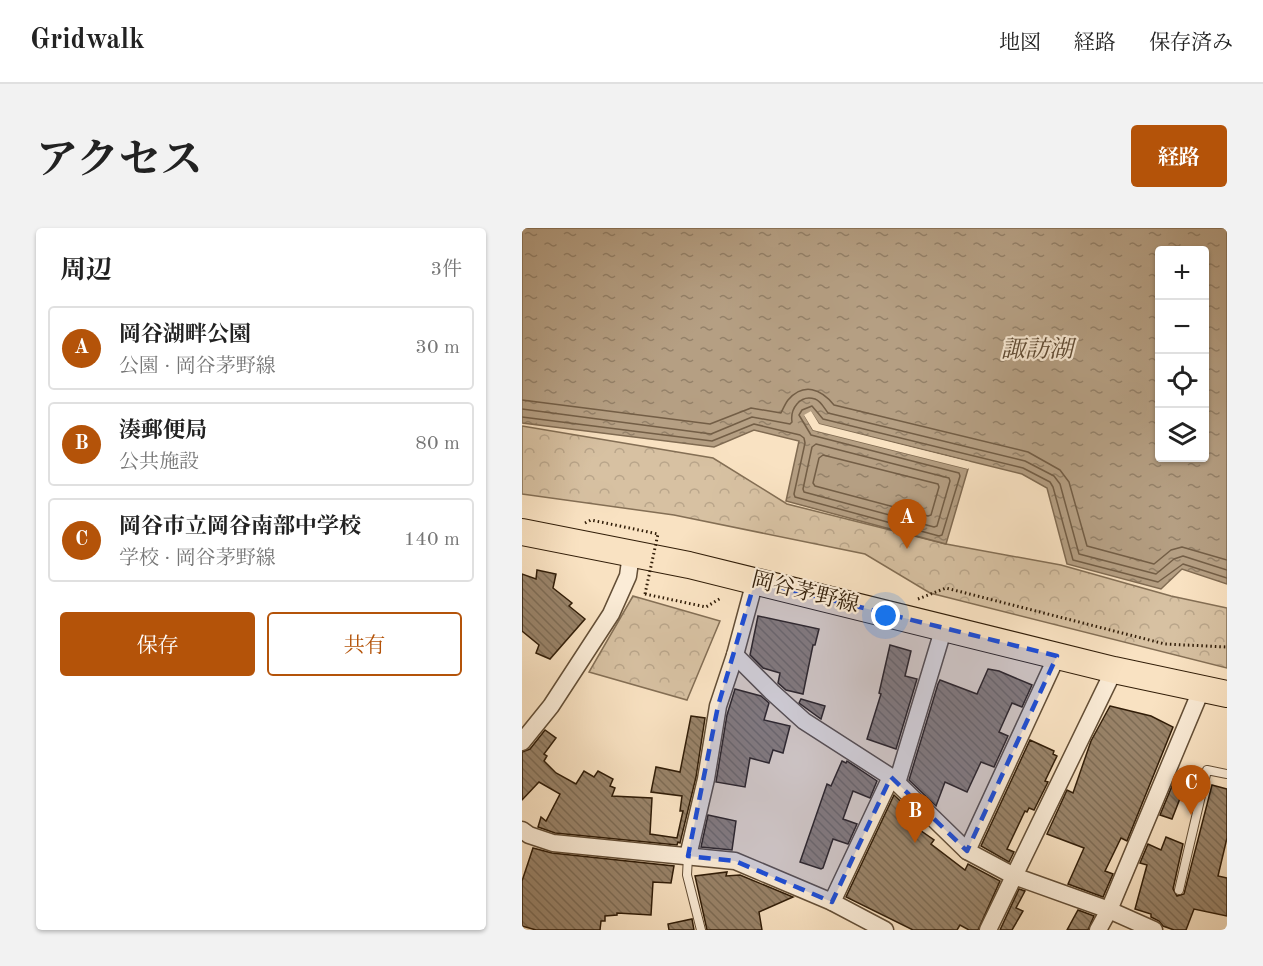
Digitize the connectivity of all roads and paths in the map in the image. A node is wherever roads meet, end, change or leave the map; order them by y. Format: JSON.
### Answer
{"nodes":[{"id":1,"x":581,"y":526,"type":"dead end"},
{"id":2,"x":522,"y":532,"type":"edge"},
{"id":3,"x":631,"y":554,"type":"junction"},
{"id":4,"x":755,"y":581,"type":"junction"},
{"id":5,"x":721,"y":598,"type":"dead end"},
{"id":6,"x":911,"y":602,"type":"dead end"},
{"id":7,"x":944,"y":627,"type":"junction"},
{"id":8,"x":1227,"y":647,"type":"edge"},
{"id":9,"x":735,"y":655,"type":"junction"},
{"id":10,"x":1057,"y":656,"type":"junction"},
{"id":11,"x":1114,"y":670,"type":"junction"},
{"id":12,"x":1202,"y":688,"type":"junction"},
{"id":13,"x":1227,"y":694,"type":"edge"},
{"id":14,"x":522,"y":742,"type":"edge"},
{"id":15,"x":1227,"y":774,"type":"edge"},
{"id":16,"x":894,"y":780,"type":"junction"},
{"id":17,"x":522,"y":830,"type":"edge"},
{"id":18,"x":967,"y":851,"type":"junction"},
{"id":19,"x":688,"y":856,"type":"junction"},
{"id":20,"x":1014,"y":876,"type":"junction"},
{"id":21,"x":1179,"y":891,"type":"dead end"},
{"id":22,"x":832,"y":902,"type":"junction"},
{"id":23,"x":1109,"y":910,"type":"junction"},
{"id":24,"x":701,"y":930,"type":"edge"},
{"id":25,"x":885,"y":930,"type":"edge"},
{"id":26,"x":988,"y":930,"type":"edge"},
{"id":27,"x":1098,"y":930,"type":"edge"},
{"id":28,"x":1154,"y":930,"type":"edge"}],
"edges":[{"from":1,"to":5,"type":"path","bridge":true},
{"from":2,"to":3,"type":"main road","name":"岡谷茅野線"},
{"from":3,"to":4,"type":"main road","name":"岡谷茅野線"},
{"from":3,"to":14,"type":"street"},
{"from":4,"to":7,"type":"main road","name":"岡谷茅野線"},
{"from":4,"to":9,"type":"street"},
{"from":6,"to":8,"type":"path"},
{"from":7,"to":10,"type":"main road","name":"岡谷茅野線"},
{"from":7,"to":16,"type":"street"},
{"from":9,"to":16,"type":"street"},
{"from":9,"to":19,"type":"street"},
{"from":10,"to":11,"type":"main road","name":"岡谷茅野線"},
{"from":10,"to":18,"type":"street"},
{"from":11,"to":12,"type":"main road","name":"岡谷茅野線"},
{"from":11,"to":20,"type":"street"},
{"from":12,"to":13,"type":"main road","name":"岡谷茅野線"},
{"from":12,"to":23,"type":"street"},
{"from":15,"to":21,"type":"lane"},
{"from":16,"to":18,"type":"street"},
{"from":16,"to":22,"type":"street"},
{"from":17,"to":19,"type":"street"},
{"from":18,"to":20,"type":"street"},
{"from":19,"to":22,"type":"street"},
{"from":19,"to":24,"type":"lane"},
{"from":20,"to":23,"type":"street"},
{"from":20,"to":26,"type":"street"},
{"from":22,"to":25,"type":"street"},
{"from":23,"to":27,"type":"street"},
{"from":23,"to":28,"type":"street"}]}
